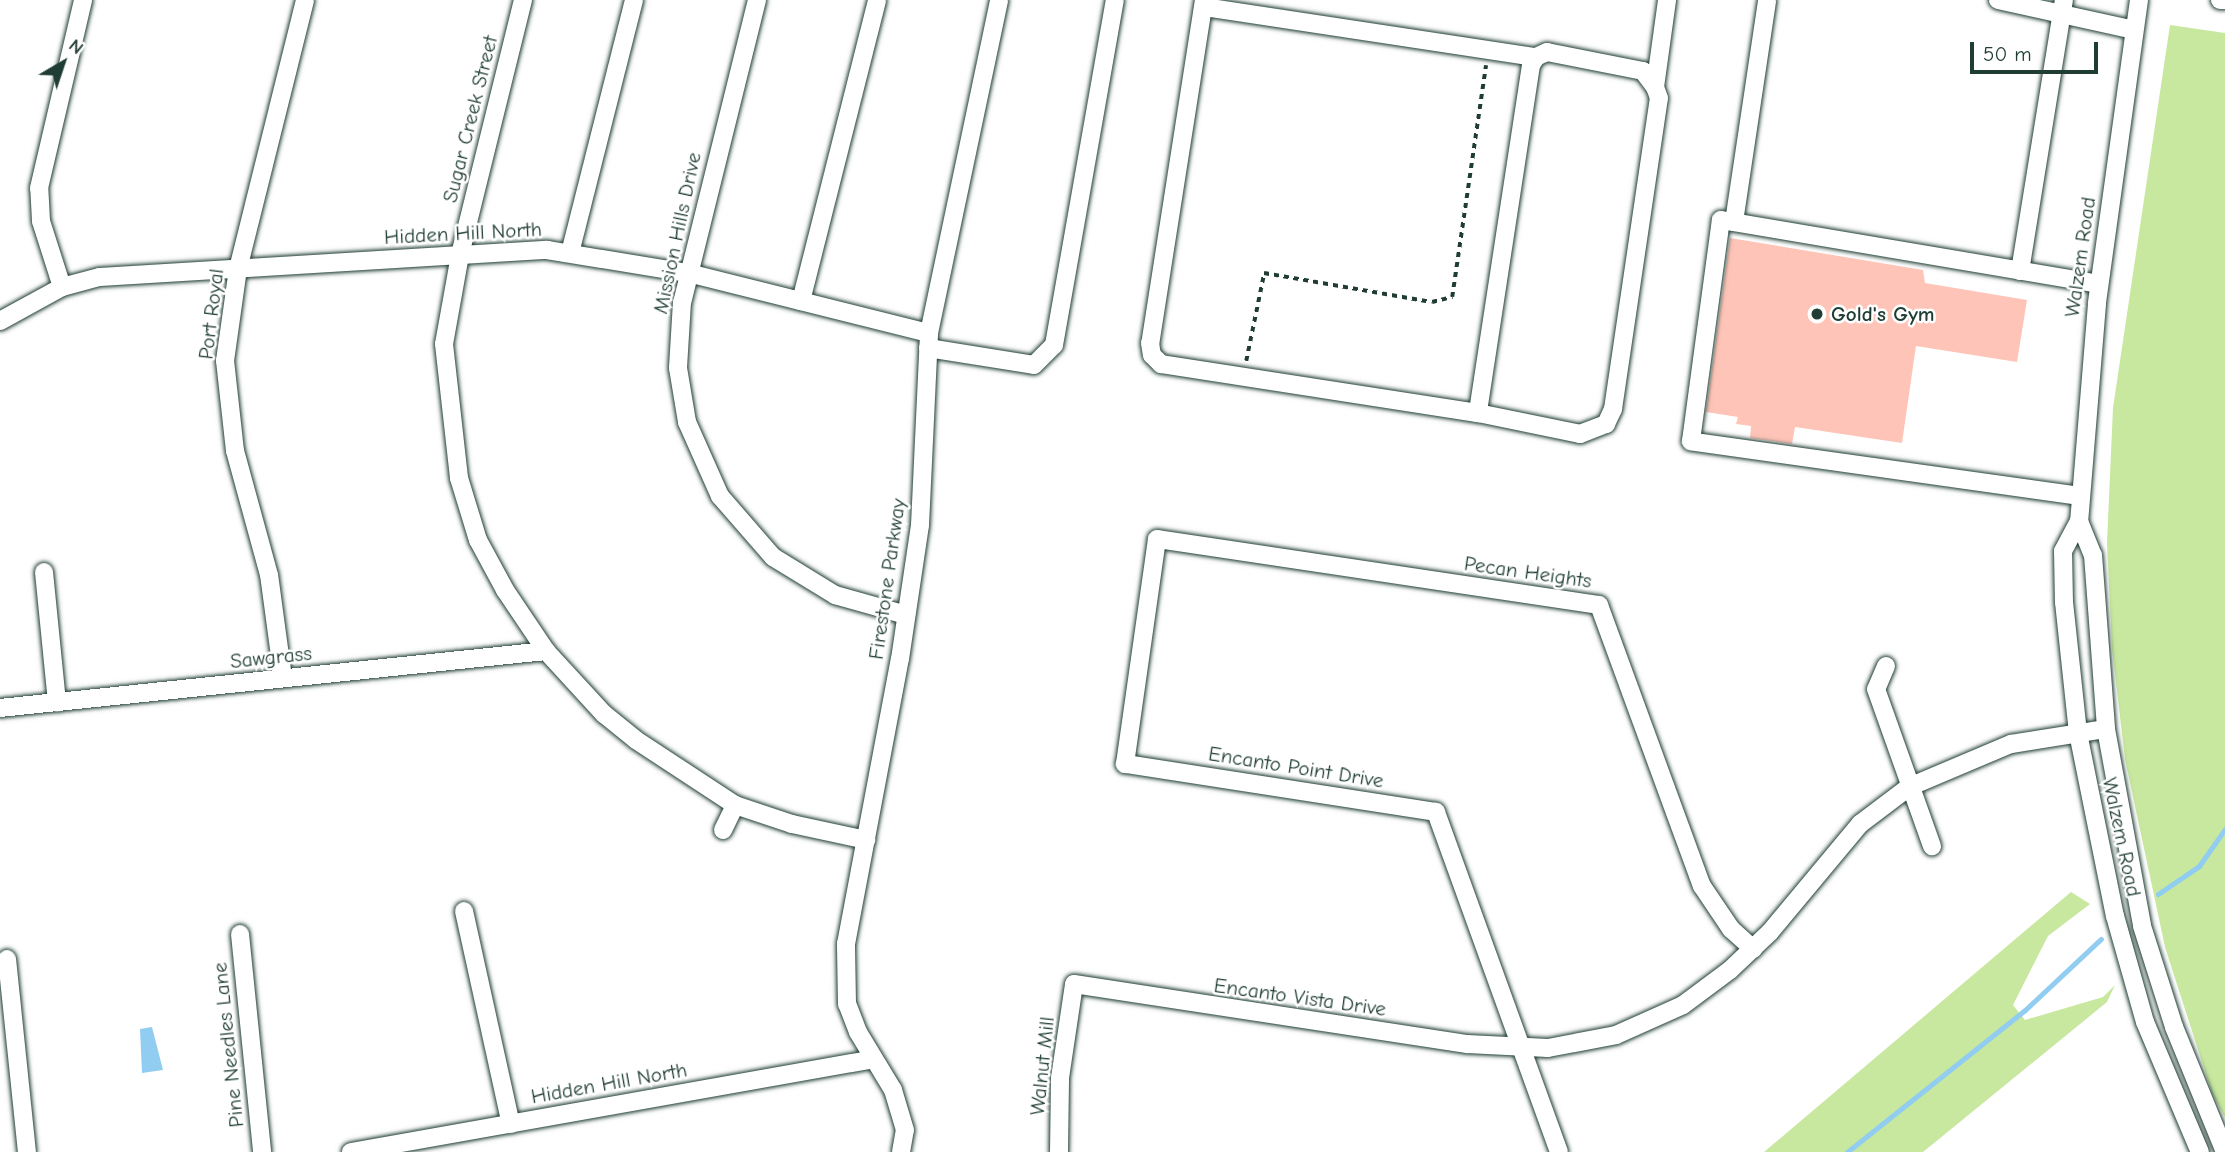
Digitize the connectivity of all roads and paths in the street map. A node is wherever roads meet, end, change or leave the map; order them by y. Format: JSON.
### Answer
{"nodes":[{"id":1,"x":83,"y":0,"type":"edge"},
{"id":2,"x":305,"y":0,"type":"edge"},
{"id":3,"x":523,"y":0,"type":"edge"},
{"id":4,"x":634,"y":0,"type":"edge"},
{"id":5,"x":757,"y":0,"type":"edge"},
{"id":6,"x":877,"y":0,"type":"edge"},
{"id":7,"x":999,"y":0,"type":"edge"},
{"id":8,"x":1115,"y":0,"type":"edge"},
{"id":9,"x":1667,"y":0,"type":"edge"},
{"id":10,"x":1768,"y":0,"type":"edge"},
{"id":11,"x":1998,"y":0,"type":"edge"},
{"id":12,"x":2139,"y":0,"type":"edge"},
{"id":13,"x":1204,"y":3,"type":"edge"},
{"id":14,"x":2062,"y":7,"type":"edge"},
{"id":15,"x":2134,"y":30,"type":"junction"},
{"id":16,"x":1489,"y":50,"type":"junction"},
{"id":17,"x":1536,"y":57,"type":"junction"},
{"id":18,"x":1655,"y":86,"type":"junction"},
{"id":19,"x":1734,"y":222,"type":"junction"},
{"id":20,"x":570,"y":253,"type":"junction"},
{"id":21,"x":460,"y":255,"type":"junction"},
{"id":22,"x":239,"y":269,"type":"junction"},
{"id":23,"x":2020,"y":271,"type":"junction"},
{"id":24,"x":688,"y":273,"type":"junction"},
{"id":25,"x":2099,"y":284,"type":"junction"},
{"id":26,"x":62,"y":287,"type":"junction"},
{"id":27,"x":801,"y":301,"type":"junction"},
{"id":28,"x":0,"y":321,"type":"edge"},
{"id":29,"x":929,"y":341,"type":"junction"},
{"id":30,"x":1243,"y":376,"type":"junction"},
{"id":31,"x":1478,"y":413,"type":"junction"},
{"id":32,"x":2080,"y":496,"type":"junction"},
{"id":33,"x":2079,"y":521,"type":"junction"},
{"id":34,"x":1157,"y":539,"type":"joint"},
{"id":35,"x":44,"y":572,"type":"dead end"},
{"id":36,"x":906,"y":615,"type":"junction"},
{"id":37,"x":546,"y":651,"type":"junction"},
{"id":38,"x":1886,"y":666,"type":"dead end"},
{"id":39,"x":283,"y":678,"type":"junction"},
{"id":40,"x":57,"y":702,"type":"junction"},
{"id":41,"x":0,"y":708,"type":"edge"},
{"id":42,"x":2106,"y":729,"type":"junction"},
{"id":43,"x":2078,"y":733,"type":"junction"},
{"id":44,"x":1909,"y":787,"type":"junction"},
{"id":45,"x":734,"y":805,"type":"junction"},
{"id":46,"x":723,"y":830,"type":"dead end"},
{"id":47,"x":866,"y":840,"type":"junction"},
{"id":48,"x":1932,"y":846,"type":"dead end"},
{"id":49,"x":464,"y":911,"type":"dead end"},
{"id":50,"x":240,"y":934,"type":"dead end"},
{"id":51,"x":1753,"y":949,"type":"junction"},
{"id":52,"x":8,"y":959,"type":"dead end"},
{"id":53,"x":1074,"y":984,"type":"joint"},
{"id":54,"x":1520,"y":1049,"type":"junction"},
{"id":55,"x":874,"y":1059,"type":"junction"},
{"id":56,"x":511,"y":1124,"type":"junction"},
{"id":57,"x":27,"y":1152,"type":"edge"},
{"id":58,"x":262,"y":1152,"type":"edge"},
{"id":59,"x":351,"y":1152,"type":"edge"},
{"id":60,"x":901,"y":1152,"type":"edge"},
{"id":61,"x":1059,"y":1152,"type":"edge"},
{"id":62,"x":1559,"y":1152,"type":"edge"},
{"id":63,"x":2200,"y":1152,"type":"edge"},
{"id":64,"x":2225,"y":1152,"type":"edge"}],
"edges":[{"from":1,"to":26,"type":"street"},
{"from":2,"to":22,"type":"street","name":"Port Royal"},
{"from":3,"to":21,"type":"street","name":"Sugar Creek Street"},
{"from":4,"to":20,"type":"street"},
{"from":5,"to":24,"type":"street","name":"Mission Hills Drive"},
{"from":6,"to":27,"type":"street"},
{"from":7,"to":29,"type":"street","name":"Firestone Parkway"},
{"from":8,"to":29,"type":"street","name":"Hidden Hill North"},
{"from":9,"to":18,"type":"street"},
{"from":10,"to":19,"type":"street"},
{"from":11,"to":14,"type":"street"},
{"from":12,"to":15,"type":"street","name":"Walzem Road"},
{"from":13,"to":16,"type":"street"},
{"from":13,"to":30,"type":"street"},
{"from":14,"to":15,"type":"street"},
{"from":14,"to":23,"type":"street"},
{"from":15,"to":25,"type":"street","name":"Walzem Road"},
{"from":16,"to":17,"type":"street"},
{"from":16,"to":30,"type":"path"},
{"from":17,"to":18,"type":"street"},
{"from":17,"to":31,"type":"street"},
{"from":18,"to":31,"type":"street"},
{"from":19,"to":23,"type":"street"},
{"from":19,"to":32,"type":"street"},
{"from":20,"to":21,"type":"street","name":"Hidden Hill North"},
{"from":20,"to":24,"type":"street","name":"Hidden Hill North"},
{"from":21,"to":22,"type":"street","name":"Hidden Hill North"},
{"from":21,"to":37,"type":"street","name":"Sugar Creek Street"},
{"from":22,"to":26,"type":"street","name":"Hidden Hill North"},
{"from":22,"to":39,"type":"street","name":"Port Royal"},
{"from":23,"to":25,"type":"street"},
{"from":24,"to":27,"type":"street","name":"Hidden Hill North"},
{"from":24,"to":36,"type":"street","name":"Mission Hills Drive"},
{"from":25,"to":32,"type":"street","name":"Walzem Road"},
{"from":26,"to":28,"type":"street","name":"Hidden Hill North"},
{"from":27,"to":29,"type":"street","name":"Hidden Hill North"},
{"from":29,"to":36,"type":"street","name":"Firestone Parkway"},
{"from":30,"to":31,"type":"street"},
{"from":32,"to":33,"type":"street","name":"Walzem Road"},
{"from":33,"to":42,"type":"street","name":"Walzem Road"},
{"from":33,"to":43,"type":"street","name":"Walzem Road"},
{"from":34,"to":51,"type":"street","name":"Pecan Heights"},
{"from":34,"to":54,"type":"street","name":"Encanto Point Drive"},
{"from":35,"to":40,"type":"street"},
{"from":36,"to":47,"type":"street","name":"Firestone Parkway"},
{"from":37,"to":39,"type":"street","name":"Sawgrass"},
{"from":37,"to":45,"type":"street","name":"Sugar Creek Street"},
{"from":38,"to":44,"type":"street"},
{"from":39,"to":40,"type":"street","name":"Sawgrass"},
{"from":40,"to":41,"type":"street","name":"Sawgrass"},
{"from":42,"to":43,"type":"street"},
{"from":42,"to":64,"type":"street","name":"Walzem Road"},
{"from":43,"to":44,"type":"street"},
{"from":43,"to":63,"type":"street","name":"Walzem Road"},
{"from":44,"to":48,"type":"street"},
{"from":44,"to":51,"type":"street"},
{"from":45,"to":46,"type":"street"},
{"from":45,"to":47,"type":"street","name":"Sugar Creek Street"},
{"from":47,"to":55,"type":"street","name":"Firestone Parkway"},
{"from":49,"to":56,"type":"street"},
{"from":50,"to":58,"type":"street","name":"Pine Needles Lane"},
{"from":51,"to":54,"type":"street"},
{"from":52,"to":57,"type":"street"},
{"from":53,"to":54,"type":"street","name":"Encanto Vista Drive"},
{"from":53,"to":61,"type":"street","name":"Walnut Mill"},
{"from":54,"to":62,"type":"street","name":"Encanto Point Drive"},
{"from":55,"to":56,"type":"street","name":"Hidden Hill North"},
{"from":55,"to":60,"type":"street","name":"Firestone Parkway"},
{"from":56,"to":59,"type":"street","name":"Hidden Hill North"}]}
